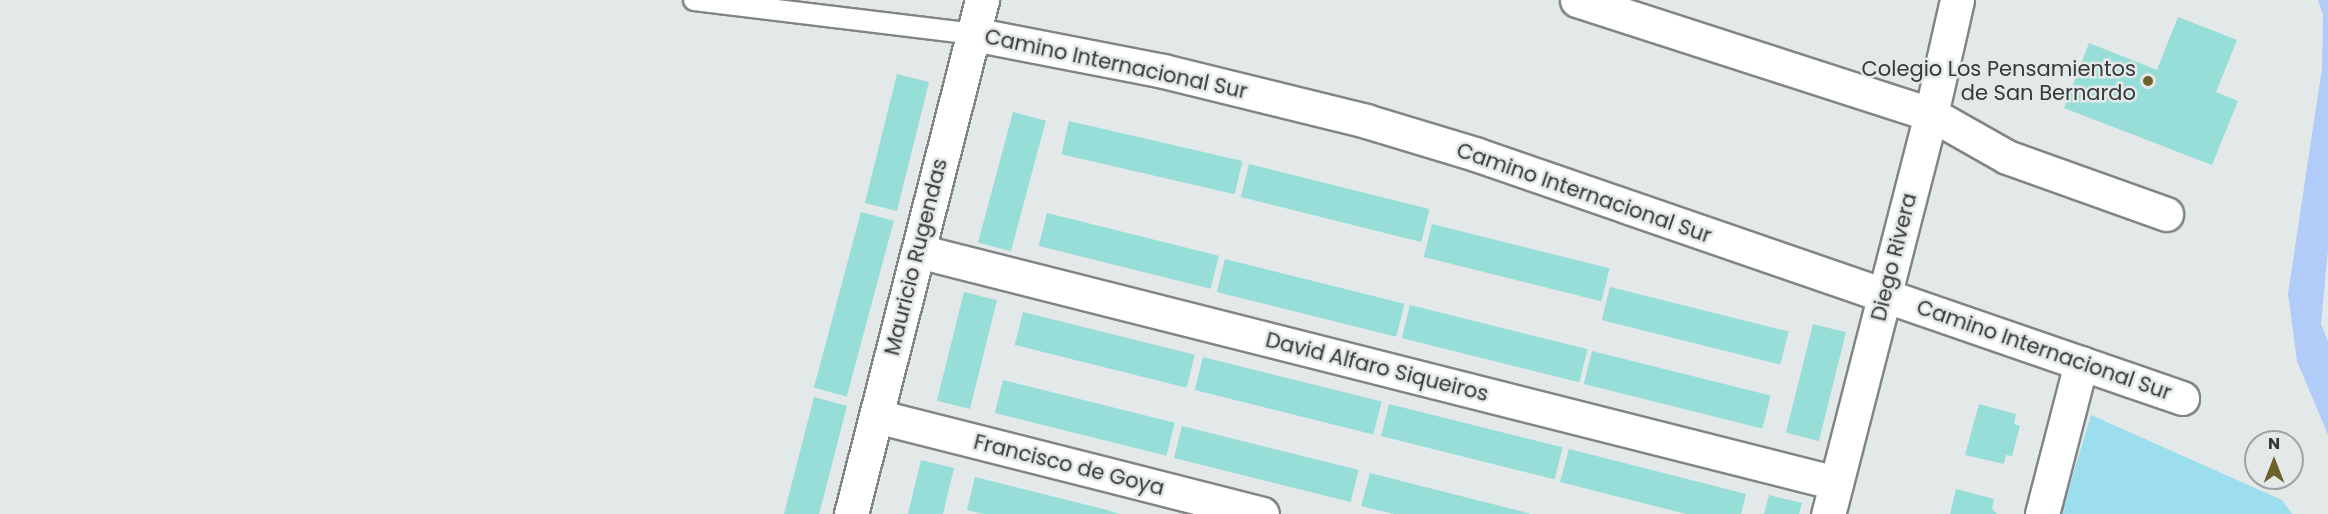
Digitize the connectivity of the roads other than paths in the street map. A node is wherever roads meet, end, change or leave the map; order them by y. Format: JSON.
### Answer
{"nodes":[{"id":1,"x":694,"y":0,"type":"edge"},
{"id":2,"x":982,"y":0,"type":"edge"},
{"id":3,"x":1577,"y":0,"type":"edge"},
{"id":4,"x":1957,"y":0,"type":"edge"},
{"id":5,"x":973,"y":34,"type":"junction"},
{"id":6,"x":1931,"y":114,"type":"junction"},
{"id":7,"x":2166,"y":214,"type":"dead end"},
{"id":8,"x":918,"y":251,"type":"junction"},
{"id":9,"x":1884,"y":296,"type":"junction"},
{"id":10,"x":2081,"y":363,"type":"junction"},
{"id":11,"x":2182,"y":398,"type":"dead end"},
{"id":12,"x":876,"y":416,"type":"junction"},
{"id":13,"x":1836,"y":483,"type":"junction"},
{"id":14,"x":851,"y":514,"type":"edge"},
{"id":15,"x":1262,"y":514,"type":"edge"},
{"id":16,"x":1828,"y":514,"type":"edge"},
{"id":17,"x":2042,"y":514,"type":"edge"}],
"edges":[{"from":1,"to":5,"type":"lane"},
{"from":2,"to":5,"type":"street","name":"Mauricio Rugendas"},
{"from":3,"to":6,"type":"street"},
{"from":4,"to":6,"type":"street","name":"Diego Rivera"},
{"from":5,"to":8,"type":"street","name":"Mauricio Rugendas"},
{"from":5,"to":9,"type":"street","name":"Camino Internacional Sur"},
{"from":6,"to":7,"type":"street"},
{"from":6,"to":9,"type":"street","name":"Diego Rivera"},
{"from":8,"to":12,"type":"street","name":"Mauricio Rugendas"},
{"from":8,"to":13,"type":"street","name":"David Alfaro Siqueiros"},
{"from":9,"to":10,"type":"street","name":"Camino Internacional Sur"},
{"from":9,"to":13,"type":"street","name":"Diego Rivera"},
{"from":10,"to":11,"type":"street","name":"Camino Internacional Sur"},
{"from":10,"to":17,"type":"street"},
{"from":12,"to":14,"type":"street","name":"Mauricio Rugendas"},
{"from":12,"to":15,"type":"street","name":"Francisco de Goya"},
{"from":13,"to":16,"type":"street","name":"Diego Rivera"}]}
